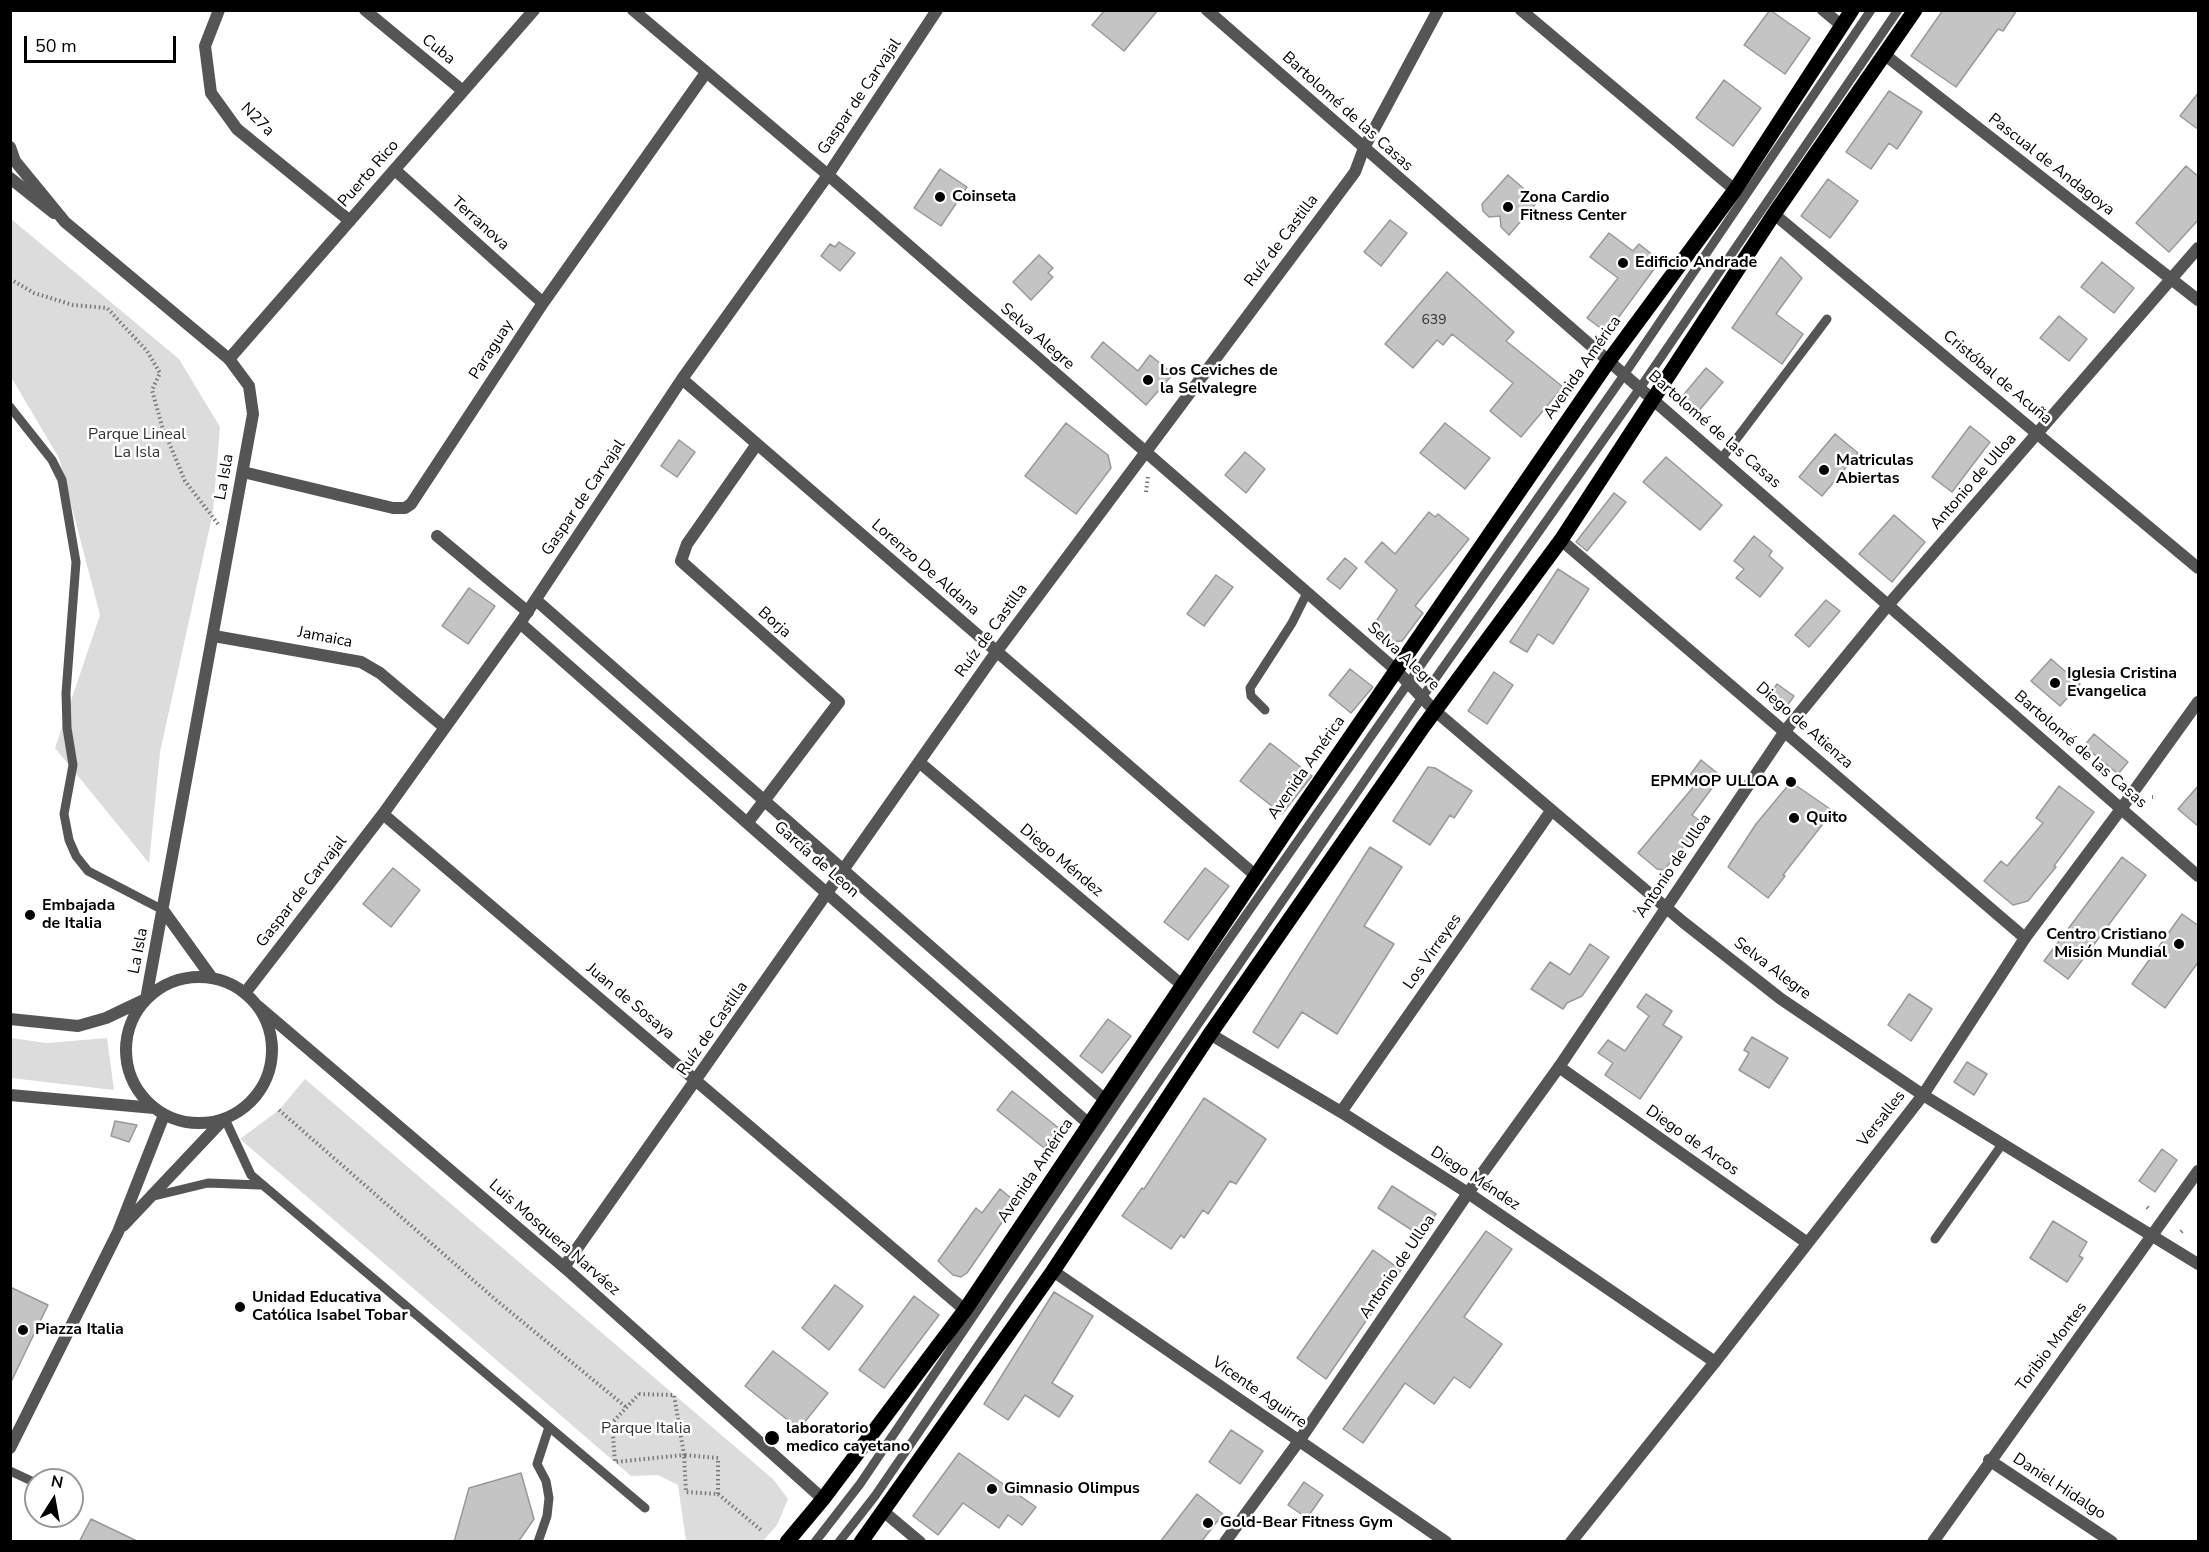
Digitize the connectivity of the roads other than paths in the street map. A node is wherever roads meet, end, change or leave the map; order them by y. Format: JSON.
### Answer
{"nodes":[{"id":1,"x":219,"y":10,"type":"edge"},
{"id":2,"x":364,"y":10,"type":"edge"},
{"id":3,"x":534,"y":10,"type":"edge"},
{"id":4,"x":633,"y":10,"type":"edge"},
{"id":5,"x":937,"y":10,"type":"edge"},
{"id":6,"x":1207,"y":10,"type":"edge"},
{"id":7,"x":1438,"y":10,"type":"edge"},
{"id":8,"x":1521,"y":10,"type":"edge"},
{"id":9,"x":1823,"y":10,"type":"edge"},
{"id":10,"x":1852,"y":10,"type":"edge"},
{"id":11,"x":1871,"y":10,"type":"edge"},
{"id":12,"x":1898,"y":10,"type":"edge"},
{"id":13,"x":1915,"y":10,"type":"edge"},
{"id":14,"x":1842,"y":26,"type":"junction"},
{"id":15,"x":1885,"y":55,"type":"junction"},
{"id":16,"x":705,"y":74,"type":"junction"},
{"id":17,"x":464,"y":92,"type":"junction"},
{"id":18,"x":10,"y":147,"type":"edge"},
{"id":19,"x":1364,"y":148,"type":"junction"},
{"id":20,"x":395,"y":170,"type":"junction"},
{"id":21,"x":828,"y":175,"type":"junction"},
{"id":22,"x":10,"y":178,"type":"edge"},
{"id":23,"x":1735,"y":190,"type":"junction"},
{"id":24,"x":1774,"y":214,"type":"junction"},
{"id":25,"x":350,"y":221,"type":"junction"},
{"id":26,"x":65,"y":222,"type":"junction"},
{"id":27,"x":2199,"y":248,"type":"edge"},
{"id":28,"x":2172,"y":279,"type":"junction"},
{"id":29,"x":2199,"y":300,"type":"edge"},
{"id":30,"x":543,"y":303,"type":"junction"},
{"id":31,"x":1827,"y":320,"type":"dead end"},
{"id":32,"x":229,"y":359,"type":"junction"},
{"id":33,"x":1608,"y":362,"type":"junction"},
{"id":34,"x":1624,"y":375,"type":"junction"},
{"id":35,"x":682,"y":379,"type":"junction"},
{"id":36,"x":1640,"y":388,"type":"junction"},
{"id":37,"x":1654,"y":399,"type":"junction"},
{"id":38,"x":10,"y":407,"type":"edge"},
{"id":39,"x":2038,"y":433,"type":"junction"},
{"id":40,"x":757,"y":444,"type":"junction"},
{"id":41,"x":1144,"y":452,"type":"junction"},
{"id":42,"x":1722,"y":458,"type":"junction"},
{"id":43,"x":243,"y":472,"type":"junction"},
{"id":44,"x":437,"y":536,"type":"dead end"},
{"id":45,"x":1561,"y":540,"type":"junction"},
{"id":46,"x":2199,"y":568,"type":"edge"},
{"id":47,"x":1307,"y":593,"type":"junction"},
{"id":48,"x":536,"y":600,"type":"junction"},
{"id":49,"x":1889,"y":604,"type":"junction"},
{"id":50,"x":528,"y":612,"type":"junction"},
{"id":51,"x":520,"y":623,"type":"junction"},
{"id":52,"x":214,"y":636,"type":"junction"},
{"id":53,"x":997,"y":651,"type":"junction"},
{"id":54,"x":1396,"y":670,"type":"junction"},
{"id":55,"x":1408,"y":684,"type":"junction"},
{"id":56,"x":1422,"y":696,"type":"junction"},
{"id":57,"x":2199,"y":702,"type":"edge"},
{"id":58,"x":1265,"y":710,"type":"dead end"},
{"id":59,"x":1434,"y":710,"type":"junction"},
{"id":60,"x":444,"y":727,"type":"junction"},
{"id":61,"x":1785,"y":731,"type":"junction"},
{"id":62,"x":919,"y":762,"type":"junction"},
{"id":63,"x":763,"y":801,"type":"junction"},
{"id":64,"x":2121,"y":809,"type":"junction"},
{"id":65,"x":1551,"y":811,"type":"junction"},
{"id":66,"x":383,"y":814,"type":"junction"},
{"id":67,"x":748,"y":822,"type":"junction"},
{"id":68,"x":843,"y":872,"type":"junction"},
{"id":69,"x":1255,"y":875,"type":"junction"},
{"id":70,"x":2199,"y":876,"type":"edge"},
{"id":71,"x":829,"y":892,"type":"junction"},
{"id":72,"x":1665,"y":907,"type":"junction"},
{"id":73,"x":163,"y":910,"type":"junction"},
{"id":74,"x":2025,"y":938,"type":"junction"},
{"id":75,"x":212,"y":978,"type":"junction"},
{"id":76,"x":1182,"y":986,"type":"junction"},
{"id":77,"x":245,"y":993,"type":"junction"},
{"id":78,"x":146,"y":999,"type":"junction"},
{"id":79,"x":259,"y":1007,"type":"junction"},
{"id":80,"x":10,"y":1019,"type":"edge"},
{"id":81,"x":1210,"y":1034,"type":"junction"},
{"id":82,"x":1559,"y":1067,"type":"junction"},
{"id":83,"x":698,"y":1081,"type":"junction"},
{"id":84,"x":10,"y":1095,"type":"edge"},
{"id":85,"x":1923,"y":1095,"type":"junction"},
{"id":86,"x":1104,"y":1099,"type":"junction"},
{"id":87,"x":159,"y":1111,"type":"junction"},
{"id":88,"x":1341,"y":1112,"type":"junction"},
{"id":89,"x":225,"y":1119,"type":"junction"},
{"id":90,"x":1089,"y":1124,"type":"junction"},
{"id":91,"x":2003,"y":1143,"type":"junction"},
{"id":92,"x":2199,"y":1172,"type":"edge"},
{"id":93,"x":262,"y":1185,"type":"junction"},
{"id":94,"x":1468,"y":1193,"type":"junction"},
{"id":95,"x":150,"y":1197,"type":"junction"},
{"id":96,"x":118,"y":1232,"type":"junction"},
{"id":97,"x":2154,"y":1236,"type":"junction"},
{"id":98,"x":1935,"y":1239,"type":"dead end"},
{"id":99,"x":1806,"y":1242,"type":"junction"},
{"id":100,"x":2199,"y":1264,"type":"edge"},
{"id":101,"x":564,"y":1267,"type":"junction"},
{"id":102,"x":1053,"y":1271,"type":"junction"},
{"id":103,"x":965,"y":1310,"type":"junction"},
{"id":104,"x":1715,"y":1362,"type":"junction"},
{"id":105,"x":549,"y":1427,"type":"junction"},
{"id":106,"x":1299,"y":1442,"type":"junction"},
{"id":107,"x":10,"y":1448,"type":"edge"},
{"id":108,"x":1989,"y":1460,"type":"junction"},
{"id":109,"x":10,"y":1471,"type":"edge"},
{"id":110,"x":24,"y":1477,"type":"edge"},
{"id":111,"x":823,"y":1499,"type":"junction"},
{"id":112,"x":645,"y":1508,"type":"dead end"},
{"id":113,"x":883,"y":1511,"type":"junction"},
{"id":114,"x":538,"y":1542,"type":"edge"},
{"id":115,"x":787,"y":1542,"type":"edge"},
{"id":116,"x":815,"y":1542,"type":"edge"},
{"id":117,"x":839,"y":1542,"type":"edge"},
{"id":118,"x":861,"y":1542,"type":"edge"},
{"id":119,"x":920,"y":1542,"type":"edge"},
{"id":120,"x":1225,"y":1542,"type":"edge"},
{"id":121,"x":1446,"y":1542,"type":"edge"},
{"id":122,"x":1571,"y":1542,"type":"edge"},
{"id":123,"x":1932,"y":1542,"type":"edge"},
{"id":124,"x":2112,"y":1542,"type":"edge"}],
"edges":[{"from":1,"to":25,"type":"street","name":"N27a"},
{"from":2,"to":17,"type":"street","name":"Cuba"},
{"from":3,"to":17,"type":"street","name":"Puerto Rico"},
{"from":4,"to":16,"type":"street","name":"Selva Alegre"},
{"from":5,"to":21,"type":"street","name":"Gaspar de Carvajal"},
{"from":6,"to":19,"type":"street","name":"Bartolomé de las Casas"},
{"from":7,"to":19,"type":"street","name":"Ruíz de Castilla"},
{"from":8,"to":23,"type":"street"},
{"from":9,"to":14,"type":"street"},
{"from":10,"to":14,"type":"main road","name":"Avenida América"},
{"from":11,"to":34,"type":"lane"},
{"from":12,"to":36,"type":"lane"},
{"from":13,"to":15,"type":"main road"},
{"from":14,"to":23,"type":"main road","name":"Avenida América"},
{"from":15,"to":24,"type":"main road"},
{"from":15,"to":28,"type":"street","name":"Pascual de Andagoya"},
{"from":16,"to":21,"type":"street","name":"Selva Alegre"},
{"from":16,"to":30,"type":"street","name":"Paraguay"},
{"from":17,"to":20,"type":"street","name":"Puerto Rico"},
{"from":18,"to":26,"type":"street","name":"La Isla"},
{"from":19,"to":33,"type":"street","name":"Bartolomé de las Casas"},
{"from":19,"to":41,"type":"street","name":"Ruíz de Castilla"},
{"from":20,"to":25,"type":"street","name":"Puerto Rico"},
{"from":20,"to":30,"type":"street","name":"Terranova"},
{"from":21,"to":35,"type":"street","name":"Gaspar de Carvajal"},
{"from":21,"to":41,"type":"street","name":"Selva Alegre"},
{"from":22,"to":26,"type":"street"},
{"from":23,"to":33,"type":"main road","name":"Avenida América"},
{"from":24,"to":37,"type":"main road"},
{"from":24,"to":39,"type":"street","name":"Cristóbal de Acuña"},
{"from":25,"to":32,"type":"street","name":"Puerto Rico"},
{"from":26,"to":32,"type":"street","name":"La Isla"},
{"from":27,"to":28,"type":"street","name":"Antonio de Ulloa"},
{"from":28,"to":29,"type":"street","name":"Pascual de Andagoya"},
{"from":28,"to":39,"type":"street","name":"Antonio de Ulloa"},
{"from":30,"to":43,"type":"street","name":"Paraguay"},
{"from":31,"to":42,"type":"lane"},
{"from":32,"to":43,"type":"street","name":"La Isla"},
{"from":33,"to":34,"type":"street","name":"Bartolomé de las Casas"},
{"from":33,"to":54,"type":"main road","name":"Avenida América"},
{"from":34,"to":36,"type":"street","name":"Bartolomé de las Casas"},
{"from":34,"to":55,"type":"lane"},
{"from":35,"to":40,"type":"street","name":"Lorenzo De Aldana"},
{"from":35,"to":48,"type":"street","name":"Gaspar de Carvajal"},
{"from":36,"to":37,"type":"street","name":"Bartolomé de las Casas"},
{"from":36,"to":56,"type":"lane"},
{"from":37,"to":42,"type":"street","name":"Bartolomé de las Casas"},
{"from":37,"to":45,"type":"main road"},
{"from":38,"to":73,"type":"lane"},
{"from":39,"to":46,"type":"street","name":"Cristóbal de Acuña"},
{"from":39,"to":49,"type":"street","name":"Antonio de Ulloa"},
{"from":40,"to":53,"type":"street","name":"Lorenzo De Aldana"},
{"from":40,"to":63,"type":"street","name":"Borja"},
{"from":41,"to":47,"type":"street","name":"Selva Alegre"},
{"from":41,"to":53,"type":"street","name":"Ruíz de Castilla"},
{"from":42,"to":49,"type":"street","name":"Bartolomé de las Casas"},
{"from":43,"to":52,"type":"street","name":"La Isla"},
{"from":44,"to":50,"type":"street"},
{"from":45,"to":59,"type":"main road"},
{"from":45,"to":61,"type":"street","name":"Diego de Atienza"},
{"from":47,"to":54,"type":"street","name":"Selva Alegre"},
{"from":47,"to":58,"type":"lane"},
{"from":48,"to":50,"type":"street","name":"Gaspar de Carvajal"},
{"from":48,"to":63,"type":"street","name":"García de Leon"},
{"from":49,"to":61,"type":"street","name":"Antonio de Ulloa"},
{"from":49,"to":64,"type":"street","name":"Bartolomé de las Casas"},
{"from":50,"to":51,"type":"street","name":"Gaspar de Carvajal"},
{"from":51,"to":60,"type":"street","name":"Gaspar de Carvajal"},
{"from":51,"to":67,"type":"street","name":"García de Leon"},
{"from":52,"to":60,"type":"street","name":"Jamaica"},
{"from":52,"to":73,"type":"street","name":"La Isla"},
{"from":53,"to":62,"type":"street","name":"Ruíz de Castilla"},
{"from":53,"to":69,"type":"street","name":"Lorenzo De Aldana"},
{"from":54,"to":55,"type":"street","name":"Selva Alegre"},
{"from":54,"to":69,"type":"main road","name":"Avenida América"},
{"from":55,"to":56,"type":"street","name":"Selva Alegre"},
{"from":55,"to":116,"type":"lane"},
{"from":56,"to":59,"type":"street","name":"Selva Alegre"},
{"from":56,"to":117,"type":"lane"},
{"from":57,"to":64,"type":"street","name":"Versalles"},
{"from":59,"to":65,"type":"street","name":"Selva Alegre"},
{"from":59,"to":81,"type":"main road"},
{"from":60,"to":66,"type":"street","name":"Gaspar de Carvajal"},
{"from":61,"to":72,"type":"street","name":"Antonio de Ulloa"},
{"from":61,"to":74,"type":"street","name":"Diego de Atienza"},
{"from":62,"to":68,"type":"street","name":"Ruíz de Castilla"},
{"from":62,"to":76,"type":"street","name":"Diego Méndez"},
{"from":63,"to":67,"type":"street","name":"Borja"},
{"from":63,"to":68,"type":"street","name":"García de Leon"},
{"from":64,"to":70,"type":"street","name":"Bartolomé de las Casas"},
{"from":64,"to":74,"type":"street","name":"Versalles"},
{"from":65,"to":72,"type":"street","name":"Selva Alegre"},
{"from":65,"to":88,"type":"street","name":"Los Virreyes"},
{"from":66,"to":77,"type":"street","name":"Gaspar de Carvajal"},
{"from":66,"to":83,"type":"street","name":"Juan de Sosaya"},
{"from":67,"to":71,"type":"street","name":"García de Leon"},
{"from":68,"to":71,"type":"street","name":"Ruíz de Castilla"},
{"from":68,"to":86,"type":"street","name":"García de Leon"},
{"from":69,"to":76,"type":"main road","name":"Avenida América"},
{"from":71,"to":83,"type":"street","name":"Ruíz de Castilla"},
{"from":71,"to":90,"type":"street","name":"García de Leon"},
{"from":72,"to":82,"type":"street","name":"Antonio de Ulloa"},
{"from":72,"to":85,"type":"street","name":"Selva Alegre"},
{"from":73,"to":75,"type":"street","name":"La Isla"},
{"from":73,"to":78,"type":"street","name":"La Isla"},
{"from":74,"to":85,"type":"street","name":"Versalles"},
{"from":75,"to":77,"type":"street"},
{"from":75,"to":78,"type":"street"},
{"from":76,"to":86,"type":"main road","name":"Avenida América"},
{"from":77,"to":79,"type":"street"},
{"from":78,"to":80,"type":"street"},
{"from":78,"to":87,"type":"street"},
{"from":79,"to":89,"type":"street"},
{"from":79,"to":101,"type":"street","name":"Luis Mosquera Narváez"},
{"from":81,"to":88,"type":"street","name":"Diego Méndez"},
{"from":81,"to":102,"type":"main road"},
{"from":82,"to":94,"type":"street","name":"Antonio de Ulloa"},
{"from":82,"to":99,"type":"street","name":"Diego de Arcos"},
{"from":83,"to":101,"type":"street","name":"Ruíz de Castilla"},
{"from":83,"to":103,"type":"street","name":"Juan de Sosaya"},
{"from":84,"to":87,"type":"street"},
{"from":85,"to":91,"type":"street","name":"Selva Alegre"},
{"from":85,"to":99,"type":"street","name":"Versalles"},
{"from":86,"to":90,"type":"main road","name":"Avenida América"},
{"from":87,"to":89,"type":"street"},
{"from":87,"to":96,"type":"street"},
{"from":88,"to":94,"type":"street","name":"Diego Méndez"},
{"from":89,"to":93,"type":"lane"},
{"from":89,"to":95,"type":"street"},
{"from":90,"to":103,"type":"main road","name":"Avenida América"},
{"from":91,"to":97,"type":"street","name":"Selva Alegre"},
{"from":91,"to":98,"type":"lane"},
{"from":92,"to":97,"type":"street","name":"Toribio Montes"},
{"from":93,"to":95,"type":"lane"},
{"from":93,"to":105,"type":"lane"},
{"from":94,"to":104,"type":"street","name":"Diego Méndez"},
{"from":94,"to":106,"type":"street","name":"Antonio de Ulloa"},
{"from":95,"to":96,"type":"street"},
{"from":96,"to":107,"type":"street"},
{"from":97,"to":100,"type":"street","name":"Selva Alegre"},
{"from":97,"to":108,"type":"street","name":"Toribio Montes"},
{"from":99,"to":104,"type":"street","name":"Versalles"},
{"from":101,"to":111,"type":"street","name":"Luis Mosquera Narváez"},
{"from":102,"to":106,"type":"street","name":"Vicente Aguirre"},
{"from":102,"to":113,"type":"main road"},
{"from":103,"to":111,"type":"main road","name":"Avenida América"},
{"from":104,"to":122,"type":"street","name":"Versalles"},
{"from":105,"to":112,"type":"lane"},
{"from":105,"to":114,"type":"lane"},
{"from":106,"to":120,"type":"street","name":"Antonio de Ulloa"},
{"from":106,"to":121,"type":"street","name":"Vicente Aguirre"},
{"from":108,"to":123,"type":"street","name":"Toribio Montes"},
{"from":108,"to":124,"type":"street","name":"Daniel Hidalgo"},
{"from":109,"to":110,"type":"lane"},
{"from":111,"to":115,"type":"main road","name":"Avenida América"},
{"from":113,"to":118,"type":"main road"},
{"from":113,"to":119,"type":"street"}]}
